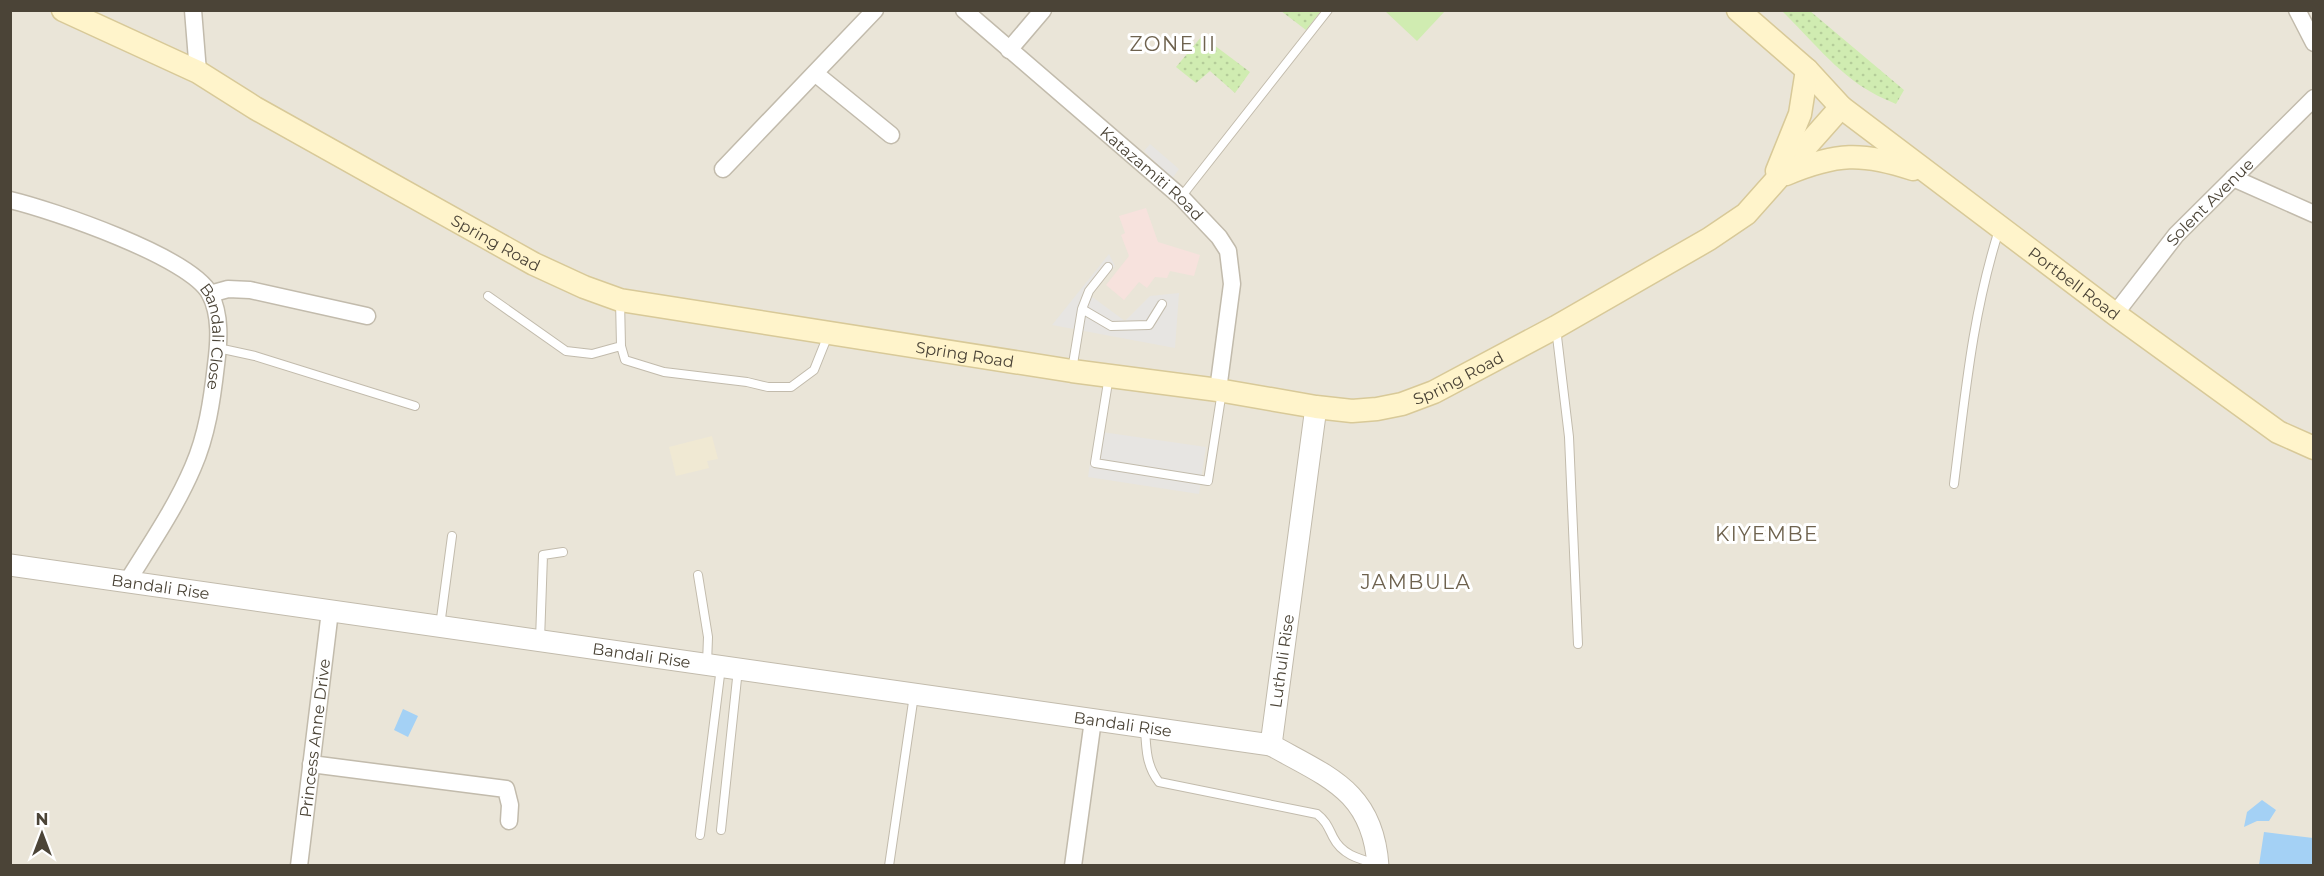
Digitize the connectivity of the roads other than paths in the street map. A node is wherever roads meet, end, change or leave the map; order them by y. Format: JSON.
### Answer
{"nodes":[{"id":1,"x":63,"y":10,"type":"edge"},
{"id":2,"x":194,"y":10,"type":"edge"},
{"id":3,"x":875,"y":10,"type":"edge"},
{"id":4,"x":964,"y":10,"type":"edge"},
{"id":5,"x":1043,"y":10,"type":"edge"},
{"id":6,"x":1328,"y":10,"type":"edge"},
{"id":7,"x":1738,"y":10,"type":"edge"},
{"id":8,"x":2297,"y":10,"type":"edge"},
{"id":9,"x":2313,"y":43,"type":"edge"},
{"id":10,"x":1009,"y":50,"type":"junction"},
{"id":11,"x":1807,"y":70,"type":"junction"},
{"id":12,"x":198,"y":72,"type":"junction"},
{"id":13,"x":816,"y":74,"type":"junction"},
{"id":14,"x":2313,"y":98,"type":"edge"},
{"id":15,"x":1841,"y":107,"type":"junction"},
{"id":16,"x":891,"y":135,"type":"dead end"},
{"id":17,"x":723,"y":169,"type":"dead end"},
{"id":18,"x":1932,"y":175,"type":"junction"},
{"id":19,"x":2233,"y":178,"type":"junction"},
{"id":20,"x":1775,"y":183,"type":"junction"},
{"id":21,"x":1180,"y":197,"type":"junction"},
{"id":22,"x":10,"y":200,"type":"edge"},
{"id":23,"x":2313,"y":214,"type":"edge"},
{"id":24,"x":2000,"y":226,"type":"junction"},
{"id":25,"x":1108,"y":267,"type":"dead end"},
{"id":26,"x":210,"y":294,"type":"junction"},
{"id":27,"x":488,"y":296,"type":"dead end"},
{"id":28,"x":620,"y":300,"type":"junction"},
{"id":29,"x":1162,"y":304,"type":"dead end"},
{"id":30,"x":1082,"y":309,"type":"junction"},
{"id":31,"x":2115,"y":314,"type":"junction"},
{"id":32,"x":367,"y":316,"type":"dead end"},
{"id":33,"x":1556,"y":327,"type":"junction"},
{"id":34,"x":829,"y":333,"type":"junction"},
{"id":35,"x":621,"y":346,"type":"junction"},
{"id":36,"x":218,"y":348,"type":"junction"},
{"id":37,"x":1072,"y":371,"type":"junction"},
{"id":38,"x":1109,"y":375,"type":"junction"},
{"id":39,"x":1220,"y":390,"type":"junction"},
{"id":40,"x":415,"y":406,"type":"dead end"},
{"id":41,"x":1316,"y":407,"type":"junction"},
{"id":42,"x":2313,"y":448,"type":"edge"},
{"id":43,"x":1954,"y":484,"type":"dead end"},
{"id":44,"x":452,"y":536,"type":"dead end"},
{"id":45,"x":563,"y":552,"type":"dead end"},
{"id":46,"x":10,"y":565,"type":"edge"},
{"id":47,"x":698,"y":575,"type":"dead end"},
{"id":48,"x":127,"y":582,"type":"junction"},
{"id":49,"x":330,"y":611,"type":"junction"},
{"id":50,"x":440,"y":626,"type":"junction"},
{"id":51,"x":540,"y":641,"type":"junction"},
{"id":52,"x":1578,"y":644,"type":"dead end"},
{"id":53,"x":722,"y":667,"type":"junction"},
{"id":54,"x":914,"y":694,"type":"junction"},
{"id":55,"x":1093,"y":720,"type":"junction"},
{"id":56,"x":1145,"y":727,"type":"junction"},
{"id":57,"x":1271,"y":745,"type":"junction"},
{"id":58,"x":311,"y":764,"type":"junction"},
{"id":59,"x":508,"y":821,"type":"dead end"},
{"id":60,"x":721,"y":830,"type":"dead end"},
{"id":61,"x":700,"y":835,"type":"dead end"},
{"id":62,"x":1378,"y":865,"type":"edge"},
{"id":63,"x":299,"y":866,"type":"edge"},
{"id":64,"x":889,"y":866,"type":"edge"},
{"id":65,"x":1073,"y":866,"type":"edge"}],
"edges":[{"from":1,"to":12,"type":"main road","name":"Spring Road"},
{"from":2,"to":12,"type":"street"},
{"from":3,"to":13,"type":"street"},
{"from":4,"to":10,"type":"street","name":"Katazamiti Road"},
{"from":5,"to":10,"type":"street"},
{"from":6,"to":21,"type":"lane"},
{"from":7,"to":11,"type":"main road","name":"Portbell Road"},
{"from":8,"to":9,"type":"street"},
{"from":10,"to":21,"type":"street","name":"Katazamiti Road"},
{"from":11,"to":15,"type":"main road","name":"Portbell Road"},
{"from":11,"to":20,"type":"main road"},
{"from":12,"to":28,"type":"main road","name":"Spring Road"},
{"from":13,"to":16,"type":"street"},
{"from":13,"to":17,"type":"street"},
{"from":14,"to":19,"type":"street","name":"Solent Avenue"},
{"from":15,"to":18,"type":"main road","name":"Portbell Road"},
{"from":15,"to":20,"type":"main road","name":"Spring Road"},
{"from":18,"to":20,"type":"main road"},
{"from":18,"to":24,"type":"main road","name":"Portbell Road"},
{"from":19,"to":23,"type":"street"},
{"from":19,"to":31,"type":"street","name":"Solent Avenue"},
{"from":20,"to":33,"type":"main road","name":"Spring Road"},
{"from":21,"to":39,"type":"street","name":"Katazamiti Road"},
{"from":22,"to":26,"type":"street","name":"Bandali Close"},
{"from":24,"to":31,"type":"main road","name":"Portbell Road"},
{"from":24,"to":43,"type":"lane"},
{"from":25,"to":30,"type":"lane"},
{"from":26,"to":32,"type":"street"},
{"from":26,"to":36,"type":"street","name":"Bandali Close"},
{"from":27,"to":35,"type":"lane"},
{"from":28,"to":34,"type":"main road","name":"Spring Road"},
{"from":28,"to":35,"type":"lane"},
{"from":29,"to":30,"type":"lane"},
{"from":30,"to":37,"type":"lane"},
{"from":31,"to":42,"type":"main road","name":"Portbell Road"},
{"from":33,"to":41,"type":"main road","name":"Spring Road"},
{"from":33,"to":52,"type":"lane"},
{"from":34,"to":35,"type":"lane"},
{"from":34,"to":37,"type":"main road","name":"Spring Road"},
{"from":36,"to":40,"type":"lane"},
{"from":36,"to":48,"type":"street","name":"Bandali Close"},
{"from":37,"to":38,"type":"main road","name":"Spring Road"},
{"from":38,"to":39,"type":"main road","name":"Spring Road"},
{"from":38,"to":39,"type":"lane"},
{"from":39,"to":41,"type":"main road","name":"Spring Road"},
{"from":41,"to":57,"type":"street","name":"Luthuli Rise"},
{"from":44,"to":50,"type":"lane"},
{"from":45,"to":51,"type":"lane"},
{"from":46,"to":48,"type":"street","name":"Bandali Rise"},
{"from":47,"to":53,"type":"lane"},
{"from":48,"to":49,"type":"street","name":"Bandali Rise"},
{"from":49,"to":50,"type":"street","name":"Bandali Rise"},
{"from":49,"to":58,"type":"street","name":"Princess Anne Drive"},
{"from":50,"to":51,"type":"street","name":"Bandali Rise"},
{"from":51,"to":53,"type":"street","name":"Bandali Rise"},
{"from":53,"to":54,"type":"street","name":"Bandali Rise"},
{"from":53,"to":60,"type":"lane"},
{"from":53,"to":61,"type":"lane"},
{"from":54,"to":55,"type":"street","name":"Bandali Rise"},
{"from":54,"to":64,"type":"lane"},
{"from":55,"to":56,"type":"street","name":"Bandali Rise"},
{"from":55,"to":65,"type":"street"},
{"from":56,"to":57,"type":"street","name":"Bandali Rise"},
{"from":56,"to":62,"type":"lane"},
{"from":57,"to":62,"type":"street"},
{"from":58,"to":59,"type":"street"},
{"from":58,"to":63,"type":"street","name":"Princess Anne Drive"}]}
